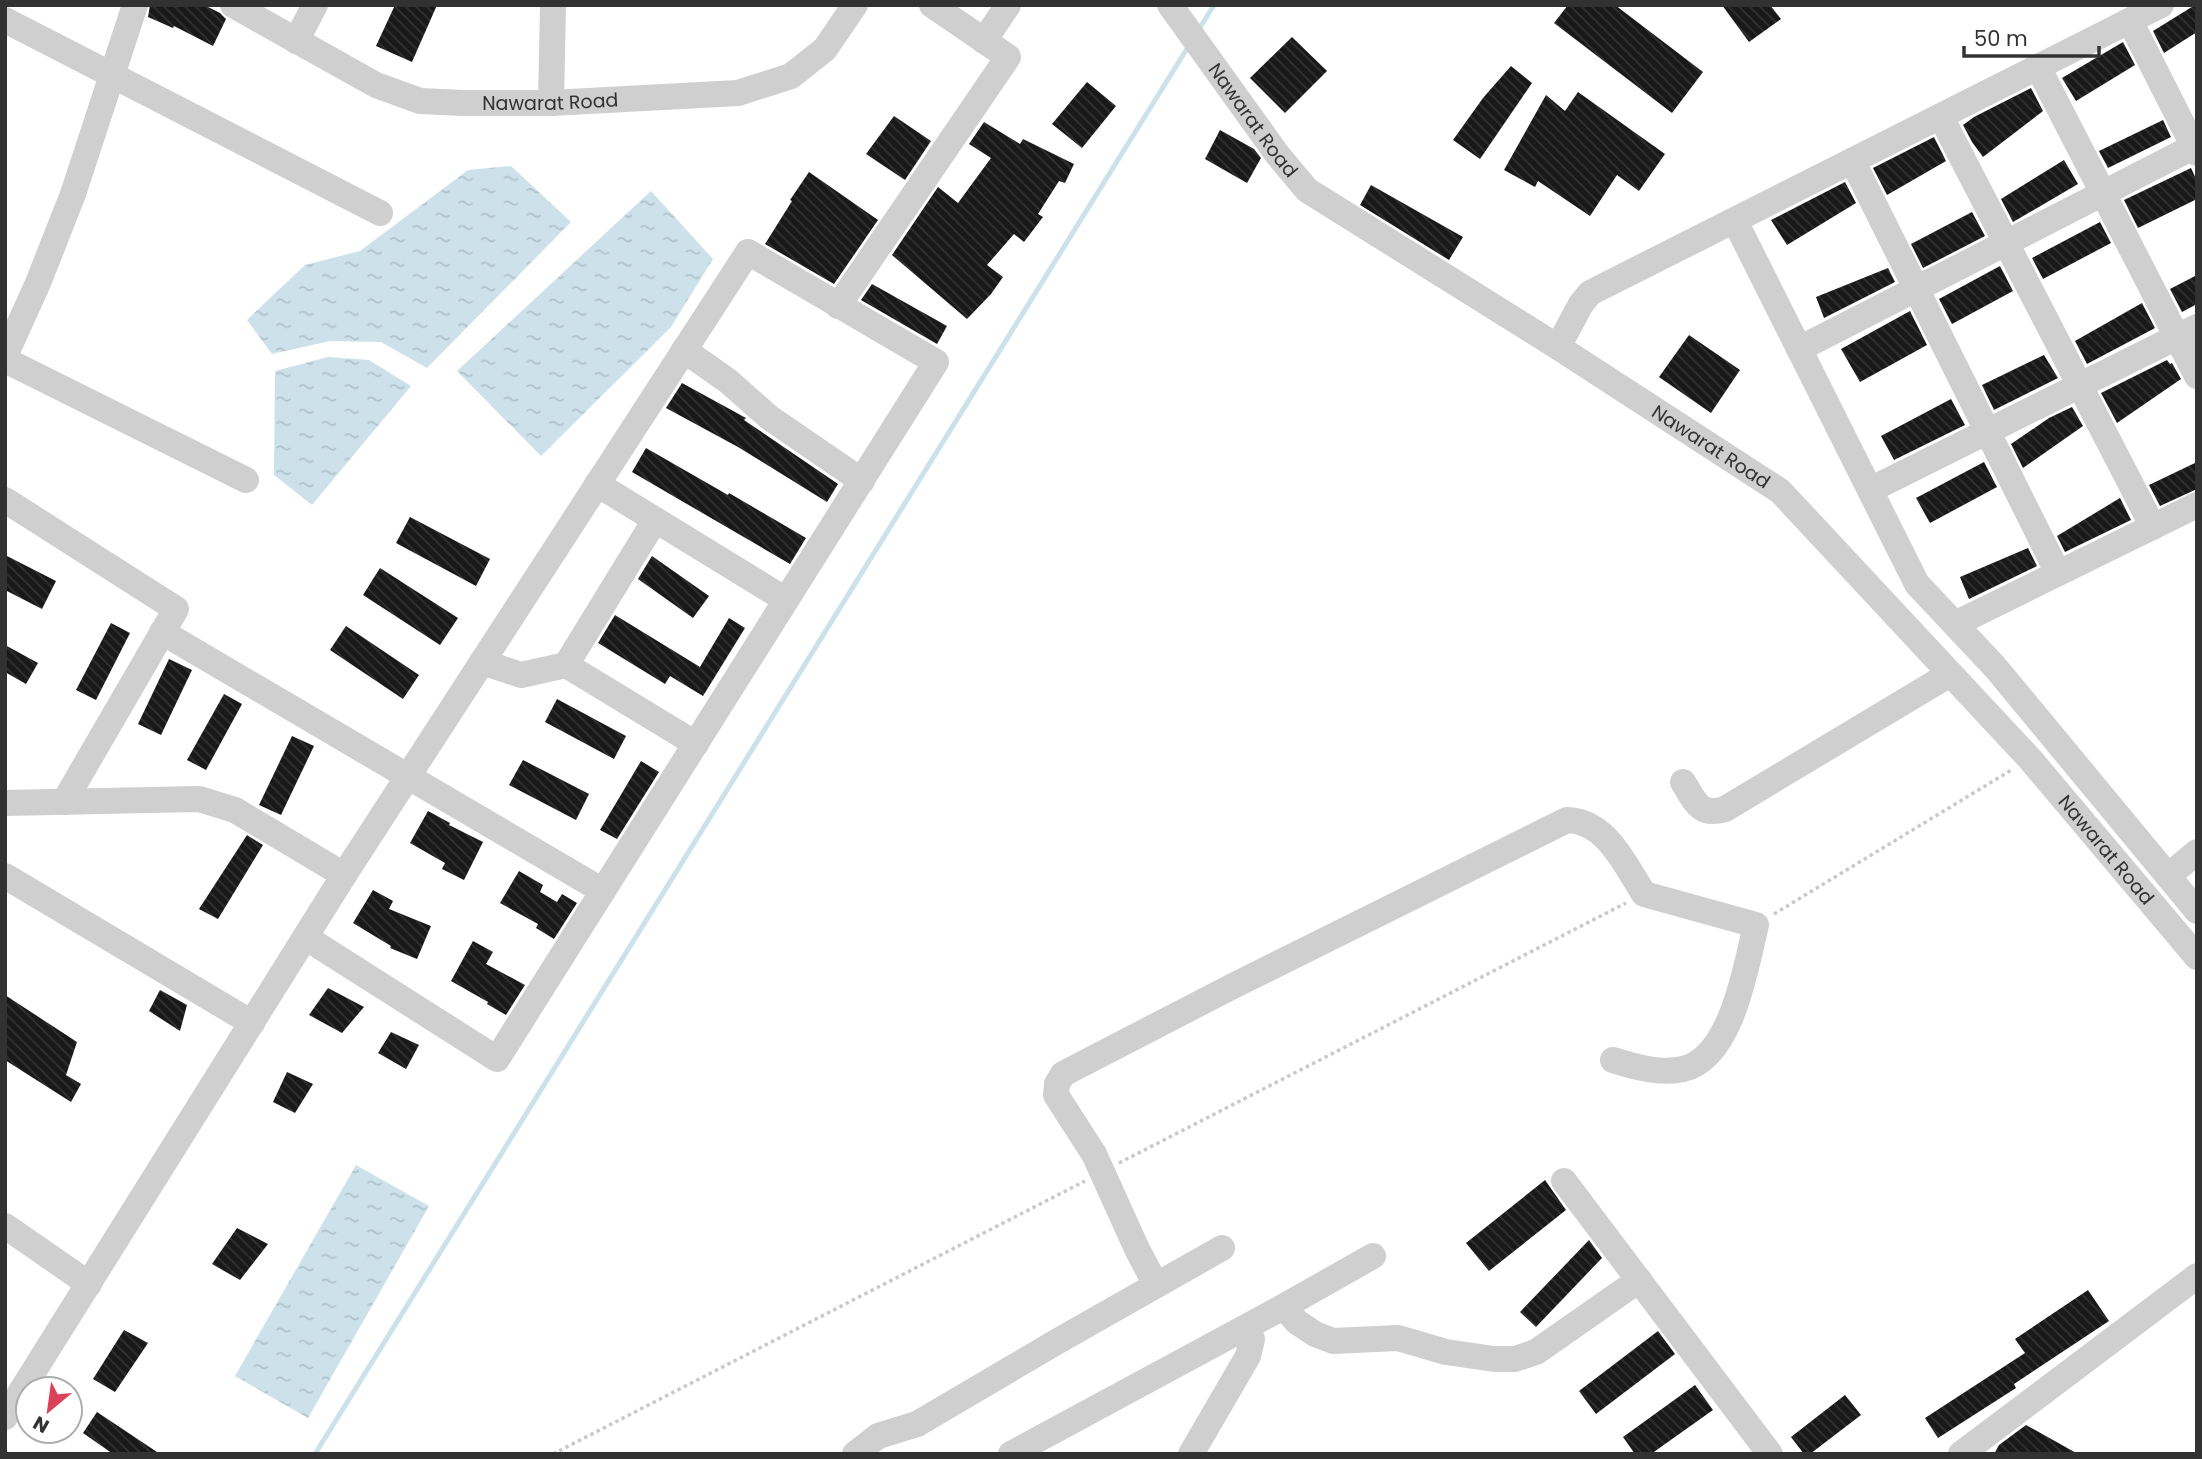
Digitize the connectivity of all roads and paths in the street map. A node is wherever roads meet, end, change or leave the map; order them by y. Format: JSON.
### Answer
{"nodes":[{"id":1,"x":135,"y":5,"type":"edge"},
{"id":2,"x":233,"y":5,"type":"edge"},
{"id":3,"x":316,"y":5,"type":"edge"},
{"id":4,"x":553,"y":5,"type":"edge"},
{"id":5,"x":855,"y":5,"type":"edge"},
{"id":6,"x":932,"y":5,"type":"edge"},
{"id":7,"x":1008,"y":5,"type":"edge"},
{"id":8,"x":1170,"y":5,"type":"edge"},
{"id":9,"x":2161,"y":5,"type":"edge"},
{"id":10,"x":5,"y":20,"type":"edge"},
{"id":11,"x":2130,"y":21,"type":"junction"},
{"id":12,"x":296,"y":41,"type":"junction"},
{"id":13,"x":984,"y":41,"type":"junction"},
{"id":14,"x":2038,"y":67,"type":"junction"},
{"id":15,"x":111,"y":75,"type":"junction"},
{"id":16,"x":551,"y":103,"type":"junction"},
{"id":17,"x":1941,"y":117,"type":"junction"},
{"id":18,"x":2196,"y":148,"type":"edge"},
{"id":19,"x":1853,"y":162,"type":"junction"},
{"id":20,"x":2103,"y":193,"type":"junction"},
{"id":21,"x":380,"y":213,"type":"dead end"},
{"id":22,"x":1734,"y":221,"type":"junction"},
{"id":23,"x":2006,"y":243,"type":"junction"},
{"id":24,"x":1916,"y":289,"type":"junction"},
{"id":25,"x":838,"y":306,"type":"junction"},
{"id":26,"x":2187,"y":332,"type":"edge"},
{"id":27,"x":1558,"y":347,"type":"junction"},
{"id":28,"x":1799,"y":349,"type":"junction"},
{"id":29,"x":684,"y":351,"type":"junction"},
{"id":30,"x":5,"y":358,"type":"edge"},
{"id":31,"x":2197,"y":376,"type":"edge"},
{"id":32,"x":2080,"y":386,"type":"junction"},
{"id":33,"x":1987,"y":432,"type":"junction"},
{"id":34,"x":246,"y":481,"type":"dead end"},
{"id":35,"x":862,"y":481,"type":"junction"},
{"id":36,"x":597,"y":484,"type":"junction"},
{"id":37,"x":1870,"y":490,"type":"junction"},
{"id":38,"x":5,"y":500,"type":"edge"},
{"id":39,"x":2197,"y":505,"type":"edge"},
{"id":40,"x":655,"y":520,"type":"junction"},
{"id":41,"x":2153,"y":527,"type":"junction"},
{"id":42,"x":2058,"y":573,"type":"junction"},
{"id":43,"x":786,"y":600,"type":"junction"},
{"id":44,"x":1955,"y":624,"type":"junction"},
{"id":45,"x":162,"y":632,"type":"junction"},
{"id":46,"x":482,"y":662,"type":"junction"},
{"id":47,"x":566,"y":665,"type":"junction"},
{"id":48,"x":1950,"y":674,"type":"junction"},
{"id":49,"x":696,"y":744,"type":"junction"},
{"id":50,"x":2030,"y":759,"type":"junction"},
{"id":51,"x":407,"y":778,"type":"junction"},
{"id":52,"x":1683,"y":782,"type":"dead end"},
{"id":53,"x":64,"y":802,"type":"junction"},
{"id":54,"x":5,"y":803,"type":"edge"},
{"id":55,"x":2197,"y":852,"type":"edge"},
{"id":56,"x":344,"y":875,"type":"junction"},
{"id":57,"x":5,"y":876,"type":"edge"},
{"id":58,"x":2168,"y":876,"type":"junction"},
{"id":59,"x":603,"y":891,"type":"junction"},
{"id":60,"x":2197,"y":911,"type":"edge"},
{"id":61,"x":1756,"y":925,"type":"junction"},
{"id":62,"x":305,"y":937,"type":"junction"},
{"id":63,"x":2197,"y":957,"type":"edge"},
{"id":64,"x":252,"y":1023,"type":"junction"},
{"id":65,"x":1613,"y":1060,"type":"dead end"},
{"id":66,"x":1564,"y":1181,"type":"dead end"},
{"id":67,"x":5,"y":1226,"type":"edge"},
{"id":68,"x":1222,"y":1248,"type":"dead end"},
{"id":69,"x":1373,"y":1256,"type":"dead end"},
{"id":70,"x":2197,"y":1276,"type":"edge"},
{"id":71,"x":1639,"y":1280,"type":"junction"},
{"id":72,"x":89,"y":1284,"type":"junction"},
{"id":73,"x":1156,"y":1285,"type":"junction"},
{"id":74,"x":1284,"y":1307,"type":"junction"},
{"id":75,"x":1247,"y":1327,"type":"junction"},
{"id":76,"x":5,"y":1417,"type":"edge"},
{"id":77,"x":855,"y":1454,"type":"edge"},
{"id":78,"x":1011,"y":1454,"type":"edge"},
{"id":79,"x":1191,"y":1454,"type":"edge"},
{"id":80,"x":1770,"y":1454,"type":"edge"},
{"id":81,"x":1961,"y":1454,"type":"edge"}],
"edges":[{"from":1,"to":15,"type":"street"},
{"from":2,"to":12,"type":"street","name":"Nawarat Road"},
{"from":3,"to":12,"type":"street"},
{"from":4,"to":16,"type":"street"},
{"from":5,"to":16,"type":"street","name":"Nawarat Road"},
{"from":6,"to":13,"type":"street"},
{"from":7,"to":13,"type":"street"},
{"from":8,"to":27,"type":"street","name":"Nawarat Road"},
{"from":9,"to":11,"type":"street"},
{"from":10,"to":15,"type":"street"},
{"from":11,"to":14,"type":"street"},
{"from":11,"to":18,"type":"street"},
{"from":12,"to":16,"type":"street","name":"Nawarat Road"},
{"from":13,"to":25,"type":"street"},
{"from":14,"to":17,"type":"street"},
{"from":14,"to":20,"type":"street"},
{"from":15,"to":21,"type":"street"},
{"from":15,"to":30,"type":"street"},
{"from":17,"to":19,"type":"street"},
{"from":17,"to":23,"type":"street"},
{"from":18,"to":20,"type":"street"},
{"from":19,"to":22,"type":"street"},
{"from":19,"to":24,"type":"street"},
{"from":20,"to":23,"type":"street"},
{"from":20,"to":26,"type":"street"},
{"from":22,"to":27,"type":"street"},
{"from":22,"to":28,"type":"street"},
{"from":23,"to":24,"type":"street"},
{"from":23,"to":32,"type":"street"},
{"from":24,"to":28,"type":"street"},
{"from":24,"to":33,"type":"street"},
{"from":25,"to":29,"type":"street"},
{"from":25,"to":35,"type":"street"},
{"from":26,"to":31,"type":"street"},
{"from":26,"to":32,"type":"street"},
{"from":27,"to":48,"type":"street","name":"Nawarat Road"},
{"from":28,"to":37,"type":"street"},
{"from":29,"to":35,"type":"street"},
{"from":29,"to":36,"type":"street"},
{"from":30,"to":34,"type":"street"},
{"from":32,"to":33,"type":"street"},
{"from":32,"to":41,"type":"street"},
{"from":33,"to":37,"type":"street"},
{"from":33,"to":42,"type":"street"},
{"from":35,"to":43,"type":"street"},
{"from":36,"to":40,"type":"street"},
{"from":36,"to":46,"type":"street"},
{"from":37,"to":44,"type":"street"},
{"from":38,"to":45,"type":"street"},
{"from":39,"to":41,"type":"street"},
{"from":40,"to":43,"type":"street"},
{"from":40,"to":47,"type":"street"},
{"from":41,"to":42,"type":"street"},
{"from":42,"to":44,"type":"street"},
{"from":43,"to":49,"type":"street"},
{"from":44,"to":58,"type":"street"},
{"from":45,"to":51,"type":"street"},
{"from":45,"to":53,"type":"street"},
{"from":46,"to":47,"type":"street"},
{"from":46,"to":51,"type":"street"},
{"from":47,"to":49,"type":"street"},
{"from":48,"to":50,"type":"street","name":"Nawarat Road"},
{"from":48,"to":52,"type":"street"},
{"from":49,"to":59,"type":"street"},
{"from":50,"to":61,"type":"path"},
{"from":50,"to":63,"type":"street","name":"Nawarat Road"},
{"from":51,"to":56,"type":"street"},
{"from":51,"to":59,"type":"street"},
{"from":53,"to":54,"type":"street"},
{"from":53,"to":56,"type":"street"},
{"from":55,"to":58,"type":"street"},
{"from":56,"to":62,"type":"street"},
{"from":57,"to":64,"type":"street"},
{"from":58,"to":60,"type":"street"},
{"from":59,"to":62,"type":"street"},
{"from":61,"to":65,"type":"street"},
{"from":61,"to":73,"type":"street"},
{"from":62,"to":64,"type":"street"},
{"from":64,"to":72,"type":"street"},
{"from":66,"to":71,"type":"street"},
{"from":67,"to":72,"type":"street"},
{"from":68,"to":73,"type":"street"},
{"from":69,"to":74,"type":"street"},
{"from":70,"to":81,"type":"street"},
{"from":71,"to":74,"type":"street"},
{"from":71,"to":80,"type":"street"},
{"from":72,"to":76,"type":"street"},
{"from":73,"to":77,"type":"street"},
{"from":74,"to":75,"type":"street"},
{"from":75,"to":78,"type":"street"},
{"from":75,"to":79,"type":"street"}]}
